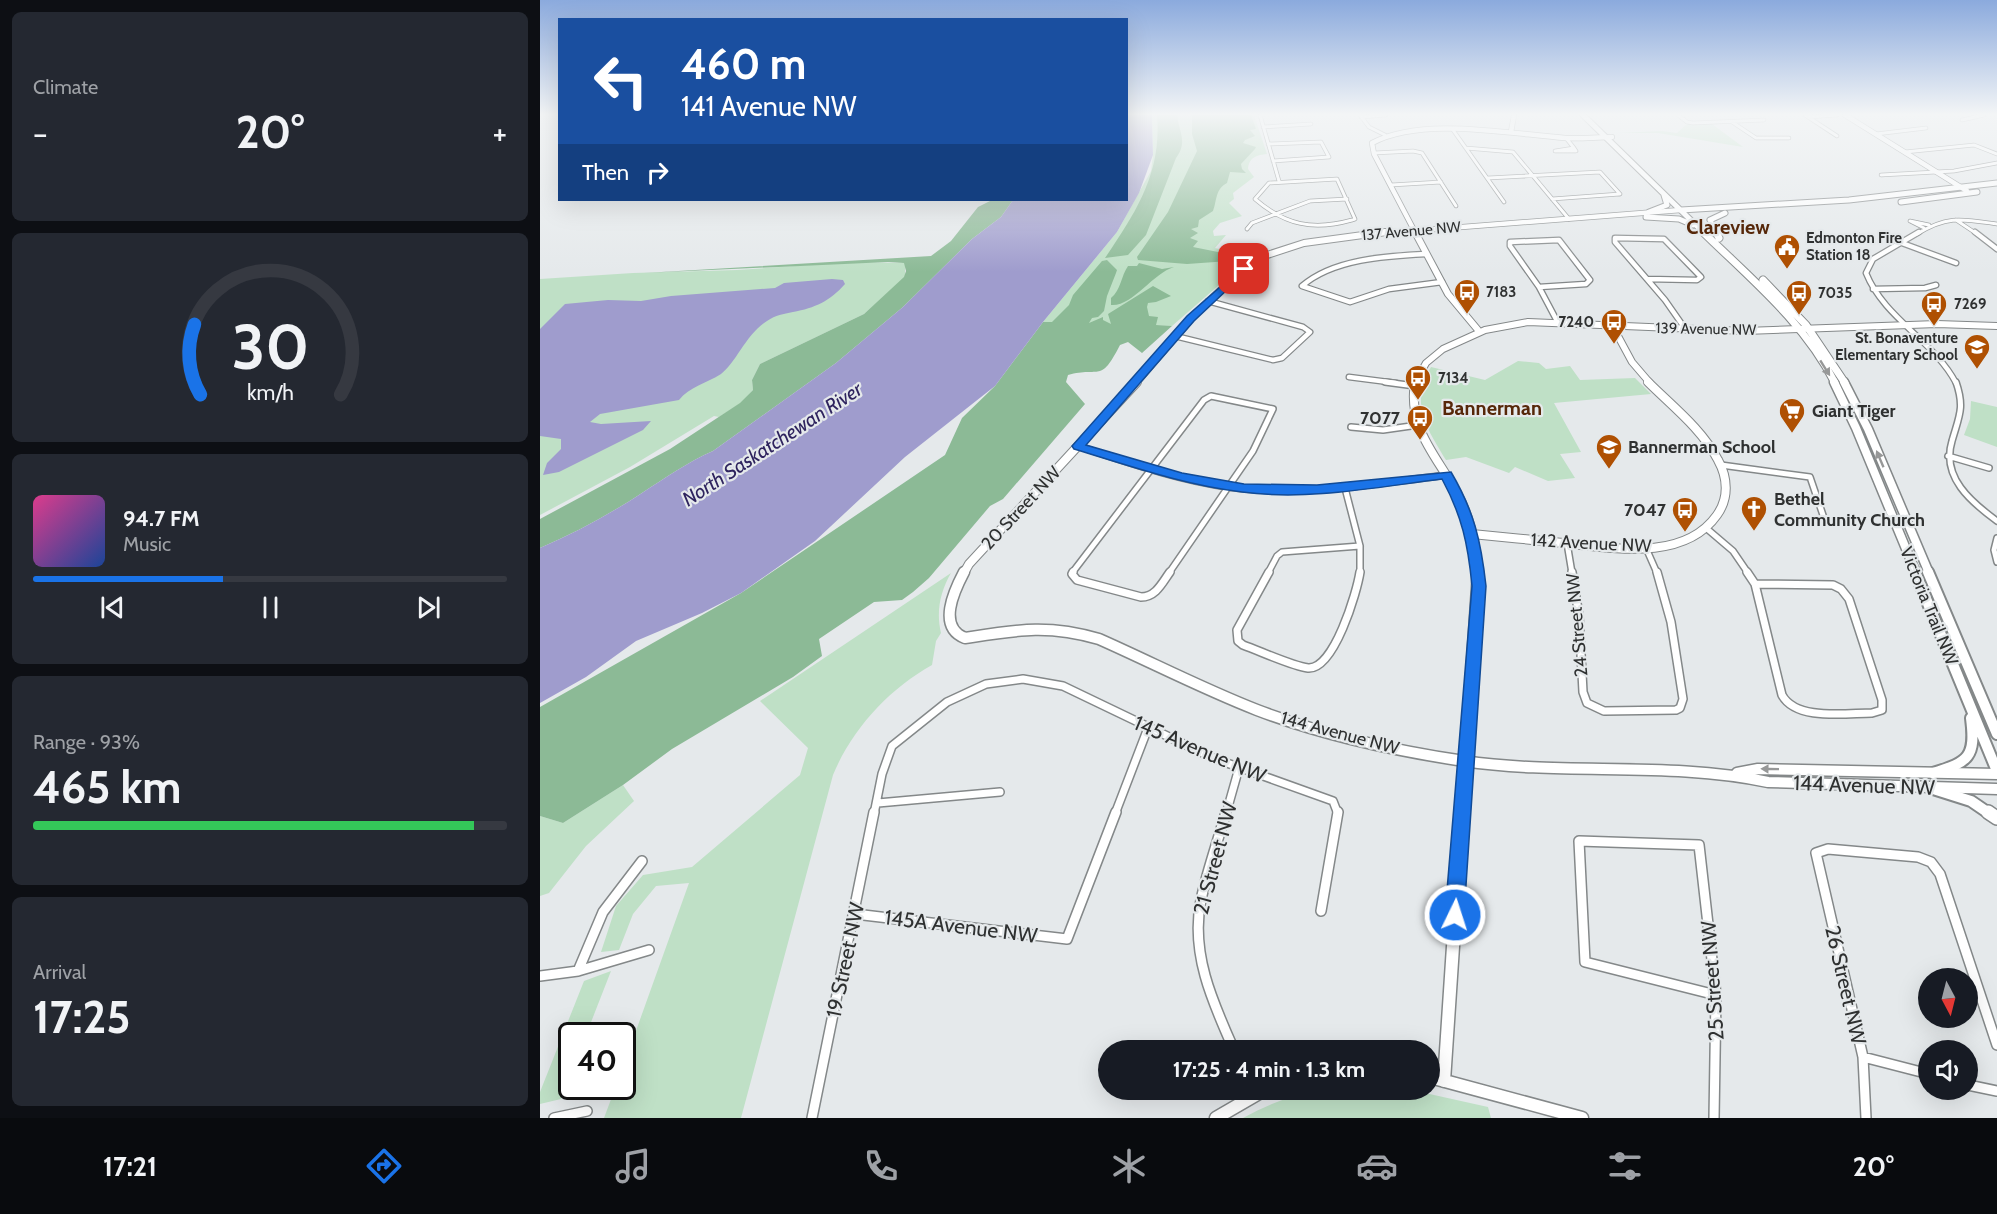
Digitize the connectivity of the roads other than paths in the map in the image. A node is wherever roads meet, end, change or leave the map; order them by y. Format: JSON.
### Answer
{"nodes":[{"id":1,"x":1275,"y":167,"type":"edge"},
{"id":2,"x":1382,"y":167,"type":"edge"},
{"id":3,"x":1431,"y":167,"type":"edge"},
{"id":4,"x":1480,"y":167,"type":"edge"},
{"id":5,"x":1526,"y":167,"type":"edge"},
{"id":6,"x":1638,"y":167,"type":"edge"},
{"id":7,"x":1642,"y":167,"type":"edge"},
{"id":8,"x":1929,"y":167,"type":"edge"},
{"id":9,"x":1969,"y":167,"type":"edge"},
{"id":10,"x":1937,"y":172,"type":"junction"},
{"id":11,"x":1881,"y":175,"type":"dead end"},
{"id":12,"x":1534,"y":176,"type":"junction"},
{"id":13,"x":1488,"y":178,"type":"junction"},
{"id":14,"x":1279,"y":181,"type":"junction"},
{"id":15,"x":1441,"y":182,"type":"junction"},
{"id":16,"x":1997,"y":183,"type":"edge"},
{"id":17,"x":1391,"y":185,"type":"junction"},
{"id":18,"x":1964,"y":188,"type":"junction"},
{"id":19,"x":1997,"y":190,"type":"edge"},
{"id":20,"x":1663,"y":192,"type":"junction"},
{"id":21,"x":1970,"y":194,"type":"junction"},
{"id":22,"x":1347,"y":199,"type":"junction"},
{"id":23,"x":1552,"y":199,"type":"junction"},
{"id":24,"x":1679,"y":200,"type":"junction"},
{"id":25,"x":1504,"y":202,"type":"dead end"},
{"id":26,"x":1773,"y":205,"type":"junction"},
{"id":27,"x":1456,"y":206,"type":"dead end"},
{"id":28,"x":1681,"y":210,"type":"junction"},
{"id":29,"x":1726,"y":210,"type":"junction"},
{"id":30,"x":1690,"y":213,"type":"junction"},
{"id":31,"x":1275,"y":215,"type":"junction"},
{"id":32,"x":1647,"y":215,"type":"junction"},
{"id":33,"x":1569,"y":219,"type":"junction"},
{"id":34,"x":1956,"y":219,"type":"junction"},
{"id":35,"x":1997,"y":224,"type":"edge"},
{"id":36,"x":1247,"y":229,"type":"dead end"},
{"id":37,"x":1413,"y":229,"type":"junction"},
{"id":38,"x":1703,"y":231,"type":"junction"},
{"id":39,"x":1719,"y":238,"type":"junction"},
{"id":40,"x":1902,"y":243,"type":"junction"},
{"id":41,"x":1997,"y":249,"type":"edge"},
{"id":42,"x":1426,"y":254,"type":"junction"},
{"id":43,"x":1256,"y":260,"type":"joint"},
{"id":44,"x":1956,"y":263,"type":"dead end"},
{"id":45,"x":1647,"y":279,"type":"junction"},
{"id":46,"x":1442,"y":282,"type":"junction"},
{"id":47,"x":1936,"y":285,"type":"dead end"},
{"id":48,"x":1538,"y":287,"type":"junction"},
{"id":49,"x":1873,"y":289,"type":"junction"},
{"id":50,"x":1208,"y":301,"type":"junction"},
{"id":51,"x":1557,"y":321,"type":"junction"},
{"id":52,"x":1612,"y":325,"type":"junction"},
{"id":53,"x":1908,"y":325,"type":"junction"},
{"id":54,"x":1997,"y":326,"type":"edge"},
{"id":55,"x":1478,"y":330,"type":"junction"},
{"id":56,"x":1686,"y":330,"type":"junction"},
{"id":57,"x":1804,"y":330,"type":"junction"},
{"id":58,"x":1174,"y":336,"type":"junction"},
{"id":59,"x":1349,"y":377,"type":"dead end"},
{"id":60,"x":1415,"y":386,"type":"junction"},
{"id":61,"x":1418,"y":425,"type":"junction"},
{"id":62,"x":1351,"y":428,"type":"dead end"},
{"id":63,"x":1078,"y":446,"type":"junction"},
{"id":64,"x":1948,"y":456,"type":"junction"},
{"id":65,"x":1721,"y":465,"type":"junction"},
{"id":66,"x":1989,"y":468,"type":"dead end"},
{"id":67,"x":1153,"y":470,"type":"junction"},
{"id":68,"x":1446,"y":475,"type":"junction"},
{"id":69,"x":1229,"y":487,"type":"junction"},
{"id":70,"x":1345,"y":488,"type":"junction"},
{"id":71,"x":1825,"y":520,"type":"dead end"},
{"id":72,"x":1997,"y":521,"type":"edge"},
{"id":73,"x":1706,"y":528,"type":"junction"},
{"id":74,"x":1472,"y":534,"type":"junction"},
{"id":75,"x":1997,"y":538,"type":"edge"},
{"id":76,"x":1567,"y":543,"type":"junction"},
{"id":77,"x":1361,"y":546,"type":"junction"},
{"id":78,"x":1646,"y":548,"type":"junction"},
{"id":79,"x":1997,"y":562,"type":"edge"},
{"id":80,"x":1755,"y":584,"type":"junction"},
{"id":81,"x":966,"y":638,"type":"joint"},
{"id":82,"x":961,"y":694,"type":"joint"},
{"id":83,"x":1970,"y":704,"type":"junction"},
{"id":84,"x":1984,"y":706,"type":"junction"},
{"id":85,"x":1997,"y":723,"type":"edge"},
{"id":86,"x":1148,"y":728,"type":"junction"},
{"id":87,"x":1997,"y":734,"type":"edge"},
{"id":88,"x":1464,"y":761,"type":"junction"},
{"id":89,"x":1239,"y":768,"type":"junction"},
{"id":90,"x":1933,"y":773,"type":"junction"},
{"id":91,"x":1997,"y":773,"type":"edge"},
{"id":92,"x":1731,"y":774,"type":"junction"},
{"id":93,"x":1930,"y":788,"type":"junction"},
{"id":94,"x":1997,"y":789,"type":"edge"},
{"id":95,"x":1000,"y":792,"type":"dead end"},
{"id":96,"x":878,"y":803,"type":"junction"},
{"id":97,"x":1997,"y":818,"type":"edge"},
{"id":98,"x":642,"y":861,"type":"dead end"},
{"id":99,"x":1321,"y":911,"type":"dead end"},
{"id":100,"x":855,"y":914,"type":"junction"},
{"id":101,"x":649,"y":950,"type":"dead end"},
{"id":102,"x":578,"y":971,"type":"junction"},
{"id":103,"x":540,"y":976,"type":"edge"},
{"id":104,"x":1716,"y":995,"type":"junction"},
{"id":105,"x":1230,"y":1040,"type":"edge"},
{"id":106,"x":1997,"y":1045,"type":"edge"},
{"id":107,"x":1863,"y":1056,"type":"junction"},
{"id":108,"x":1918,"y":1071,"type":"edge"},
{"id":109,"x":1440,"y":1080,"type":"edge"},
{"id":110,"x":1444,"y":1081,"type":"junction"},
{"id":111,"x":1978,"y":1088,"type":"edge"},
{"id":112,"x":1997,"y":1091,"type":"edge"},
{"id":113,"x":1243,"y":1100,"type":"edge"},
{"id":114,"x":587,"y":1111,"type":"dead end"},
{"id":115,"x":554,"y":1118,"type":"edge"},
{"id":116,"x":812,"y":1118,"type":"edge"},
{"id":117,"x":1216,"y":1118,"type":"edge"},
{"id":118,"x":1582,"y":1118,"type":"edge"},
{"id":119,"x":1714,"y":1118,"type":"edge"},
{"id":120,"x":1866,"y":1118,"type":"edge"}],
"edges":[{"from":1,"to":14,"type":"street"},
{"from":2,"to":17,"type":"street"},
{"from":3,"to":15,"type":"street"},
{"from":4,"to":13,"type":"street"},
{"from":5,"to":12,"type":"street"},
{"from":6,"to":20,"type":"main road","name":"Victoria Trail NW"},
{"from":7,"to":24,"type":"main road","name":"Victoria Trail NW"},
{"from":8,"to":10,"type":"street"},
{"from":9,"to":10,"type":"street"},
{"from":10,"to":11,"type":"street"},
{"from":10,"to":18,"type":"street"},
{"from":12,"to":13,"type":"street"},
{"from":12,"to":23,"type":"street"},
{"from":12,"to":23,"type":"street"},
{"from":13,"to":25,"type":"street"},
{"from":14,"to":22,"type":"street"},
{"from":14,"to":31,"type":"street"},
{"from":15,"to":17,"type":"street"},
{"from":15,"to":27,"type":"street"},
{"from":16,"to":18,"type":"main road","name":"137 Avenue NW"},
{"from":17,"to":37,"type":"street"},
{"from":18,"to":21,"type":"street"},
{"from":18,"to":26,"type":"main road","name":"137 Avenue NW"},
{"from":19,"to":21,"type":"main road","name":"137 Avenue NW"},
{"from":20,"to":28,"type":"main road","name":"Victoria Trail NW"},
{"from":20,"to":32,"type":"main road"},
{"from":21,"to":29,"type":"main road","name":"137 Avenue NW"},
{"from":22,"to":31,"type":"street"},
{"from":22,"to":31,"type":"street"},
{"from":23,"to":33,"type":"street"},
{"from":24,"to":29,"type":"main road"},
{"from":24,"to":30,"type":"main road","name":"Victoria Trail NW"},
{"from":26,"to":29,"type":"main road","name":"137 Avenue NW"},
{"from":26,"to":30,"type":"main road"},
{"from":28,"to":30,"type":"main road","name":"Victoria Trail NW"},
{"from":28,"to":32,"type":"street","name":"137 Avenue NW"},
{"from":29,"to":30,"type":"main road","name":"137 Avenue NW"},
{"from":29,"to":39,"type":"main road"},
{"from":30,"to":32,"type":"street","name":"137 Avenue NW"},
{"from":30,"to":38,"type":"main road","name":"Victoria Trail NW"},
{"from":30,"to":39,"type":"main road","name":"Victoria Trail NW"},
{"from":31,"to":36,"type":"street"},
{"from":32,"to":33,"type":"street","name":"137 Avenue NW"},
{"from":32,"to":38,"type":"main road"},
{"from":33,"to":37,"type":"street","name":"137 Avenue NW"},
{"from":34,"to":35,"type":"street"},
{"from":34,"to":40,"type":"street"},
{"from":34,"to":41,"type":"street"},
{"from":37,"to":42,"type":"street"},
{"from":37,"to":43,"type":"street","name":"137 Avenue NW"},
{"from":38,"to":57,"type":"main road","name":"Victoria Trail NW"},
{"from":39,"to":57,"type":"main road","name":"Victoria Trail NW"},
{"from":40,"to":44,"type":"street"},
{"from":40,"to":49,"type":"street"},
{"from":42,"to":46,"type":"street"},
{"from":42,"to":46,"type":"street"},
{"from":43,"to":50,"type":"street","name":"20 Street NW"},
{"from":45,"to":45,"type":"street"},
{"from":45,"to":56,"type":"street"},
{"from":46,"to":55,"type":"street"},
{"from":47,"to":49,"type":"street"},
{"from":48,"to":48,"type":"street"},
{"from":48,"to":51,"type":"street"},
{"from":49,"to":53,"type":"street"},
{"from":50,"to":58,"type":"street","name":"20 Street NW"},
{"from":50,"to":58,"type":"street"},
{"from":51,"to":52,"type":"street","name":"139 Avenue NW"},
{"from":51,"to":55,"type":"street","name":"139 Avenue NW"},
{"from":52,"to":56,"type":"street","name":"139 Avenue NW"},
{"from":52,"to":65,"type":"street"},
{"from":53,"to":54,"type":"street","name":"139 Avenue NW"},
{"from":53,"to":57,"type":"street","name":"139 Avenue NW"},
{"from":53,"to":64,"type":"street"},
{"from":55,"to":60,"type":"street","name":"139 Avenue NW"},
{"from":56,"to":57,"type":"street","name":"139 Avenue NW"},
{"from":57,"to":83,"type":"main road","name":"Victoria Trail NW","one_way":true},
{"from":84,"to":57,"type":"main road","name":"Victoria Trail NW","one_way":true},
{"from":58,"to":63,"type":"street","name":"20 Street NW"},
{"from":59,"to":60,"type":"street"},
{"from":60,"to":61,"type":"street"},
{"from":61,"to":62,"type":"street"},
{"from":61,"to":68,"type":"street"},
{"from":63,"to":67,"type":"street"},
{"from":63,"to":81,"type":"street","name":"20 Street NW"},
{"from":64,"to":66,"type":"street"},
{"from":64,"to":72,"type":"street"},
{"from":65,"to":71,"type":"street"},
{"from":65,"to":73,"type":"street"},
{"from":67,"to":69,"type":"street"},
{"from":67,"to":69,"type":"street"},
{"from":67,"to":69,"type":"street"},
{"from":68,"to":70,"type":"street"},
{"from":68,"to":74,"type":"street"},
{"from":69,"to":70,"type":"street"},
{"from":70,"to":77,"type":"street"},
{"from":73,"to":78,"type":"street","name":"142 Avenue NW"},
{"from":73,"to":80,"type":"street"},
{"from":74,"to":76,"type":"street","name":"142 Avenue NW"},
{"from":74,"to":88,"type":"street"},
{"from":75,"to":79,"type":"street"},
{"from":76,"to":78,"type":"street","name":"142 Avenue NW"},
{"from":76,"to":78,"type":"street","name":"24 Street NW"},
{"from":77,"to":77,"type":"street"},
{"from":80,"to":80,"type":"street"},
{"from":81,"to":88,"type":"street","name":"144 Avenue NW"},
{"from":82,"to":86,"type":"street","name":"145 Avenue NW"},
{"from":82,"to":96,"type":"street","name":"19 Street NW"},
{"from":83,"to":90,"type":"main road"},
{"from":83,"to":91,"type":"main road","name":"Victoria Trail NW"},
{"from":84,"to":85,"type":"main road"},
{"from":84,"to":87,"type":"main road","name":"Victoria Trail NW"},
{"from":86,"to":89,"type":"street","name":"145 Avenue NW"},
{"from":86,"to":100,"type":"street","name":"145A Avenue NW"},
{"from":88,"to":92,"type":"street","name":"144 Avenue NW"},
{"from":88,"to":110,"type":"street"},
{"from":89,"to":99,"type":"street","name":"145 Avenue NW"},
{"from":89,"to":105,"type":"street","name":"21 Street NW"},
{"from":90,"to":91,"type":"street","name":"144 Avenue NW"},
{"from":90,"to":92,"type":"street","name":"144 Avenue NW","one_way":true},
{"from":92,"to":93,"type":"street","name":"144 Avenue NW"},
{"from":93,"to":94,"type":"street","name":"144 Avenue NW"},
{"from":93,"to":97,"type":"main road"},
{"from":95,"to":96,"type":"street"},
{"from":96,"to":100,"type":"street","name":"19 Street NW"},
{"from":98,"to":102,"type":"street"},
{"from":100,"to":116,"type":"street","name":"19 Street NW"},
{"from":101,"to":102,"type":"street"},
{"from":102,"to":103,"type":"street"},
{"from":104,"to":104,"type":"street","name":"25 Street NW"},
{"from":104,"to":119,"type":"street","name":"25 Street NW"},
{"from":106,"to":107,"type":"street","name":"26 Street NW"},
{"from":107,"to":108,"type":"street"},
{"from":107,"to":120,"type":"street","name":"26 Street NW"},
{"from":109,"to":110,"type":"street"},
{"from":110,"to":118,"type":"street"},
{"from":111,"to":112,"type":"street"},
{"from":113,"to":117,"type":"street"},
{"from":114,"to":115,"type":"street"}]}
